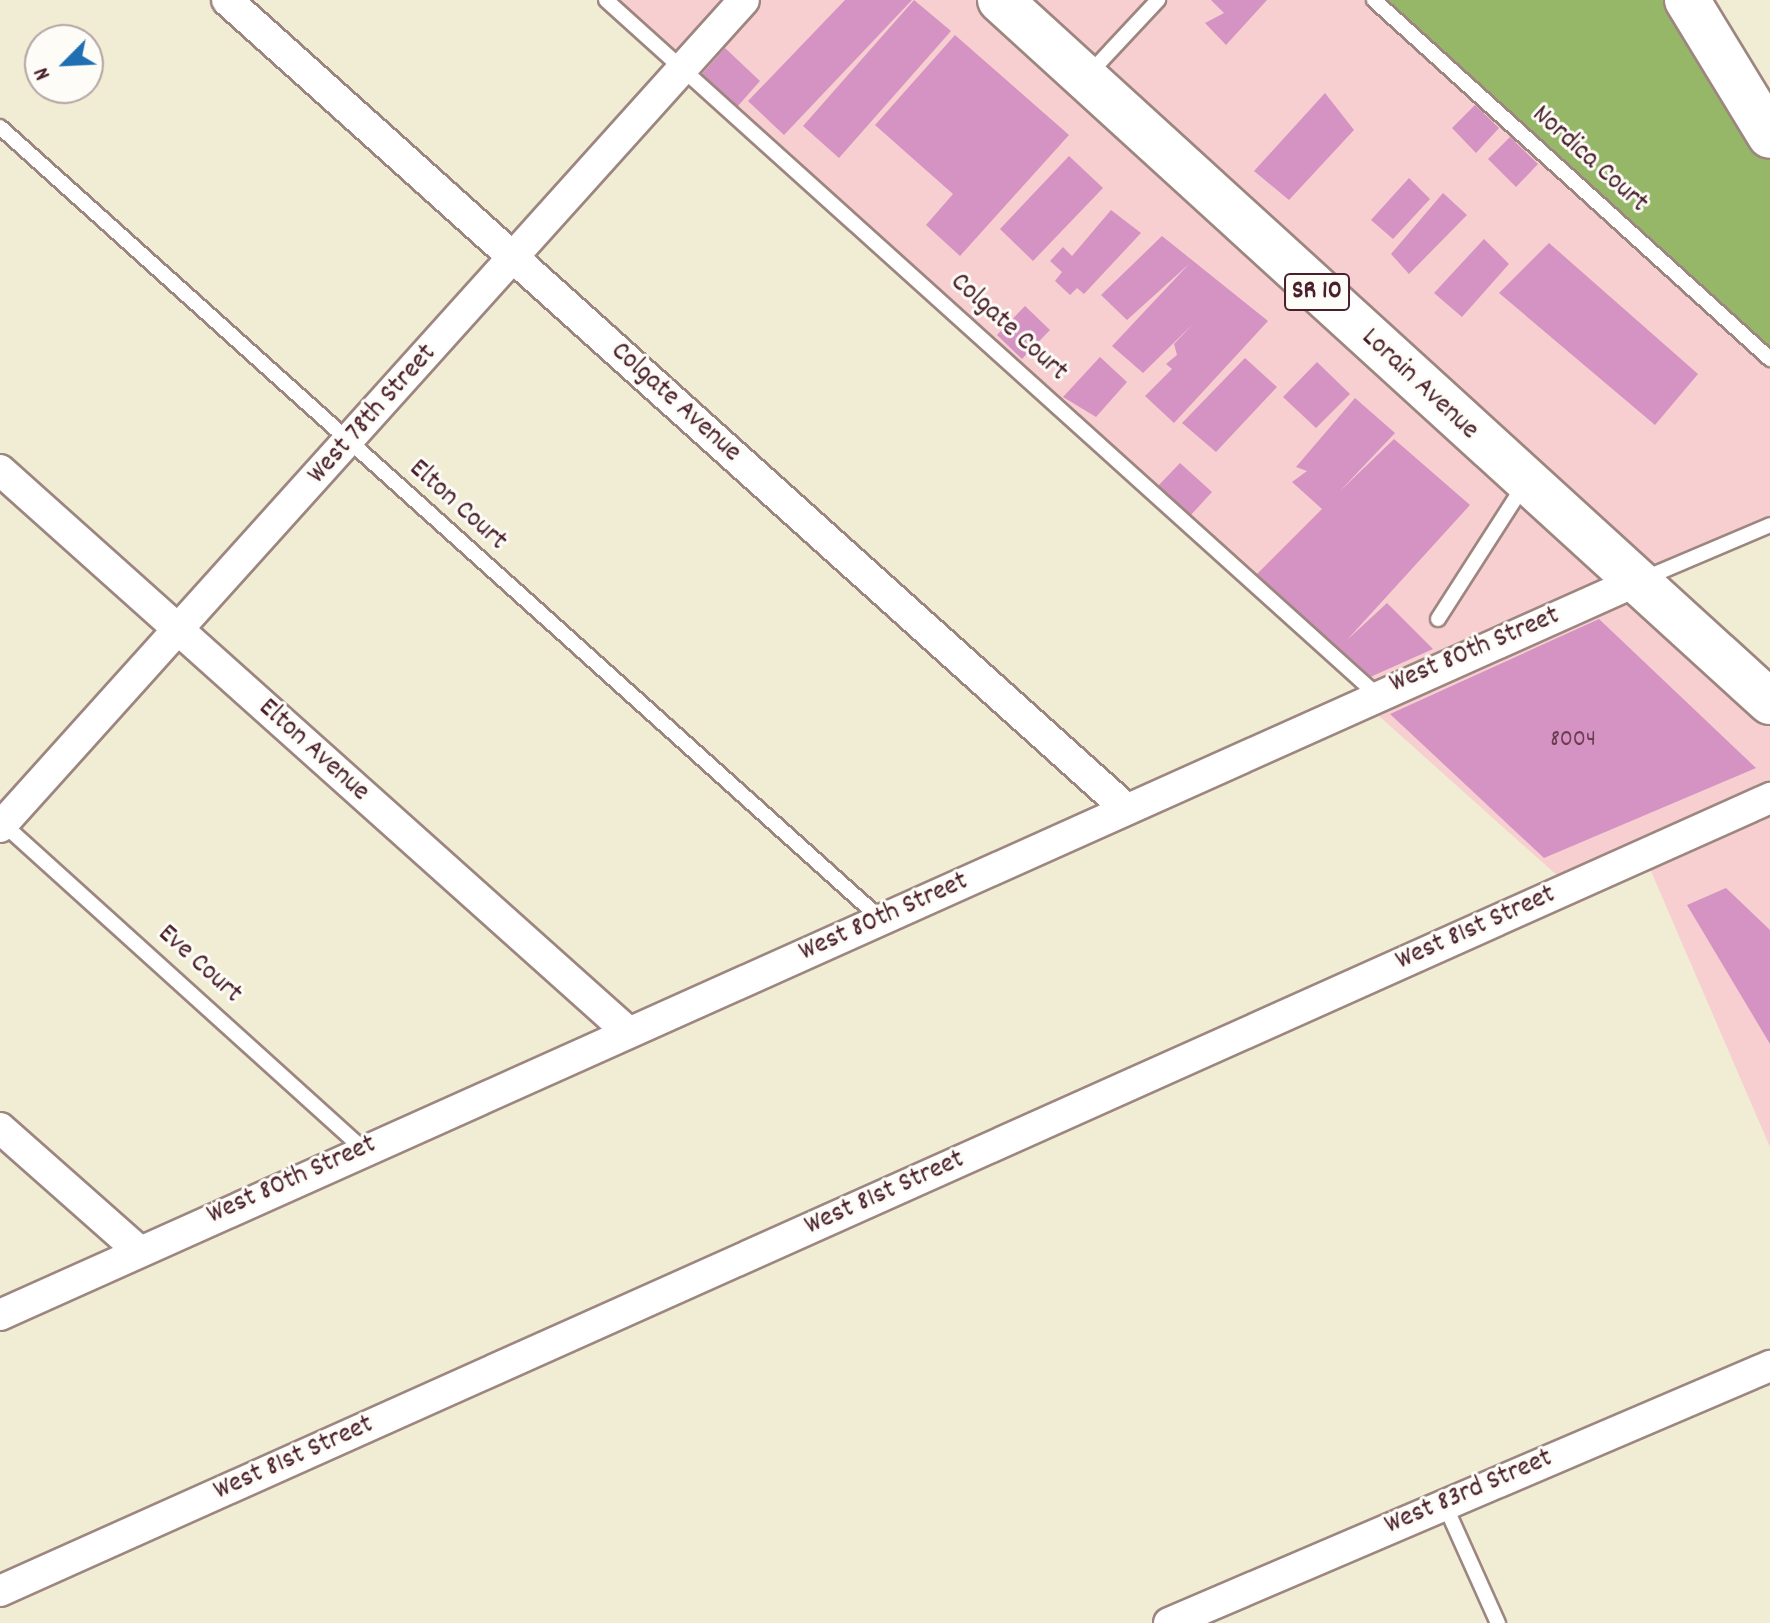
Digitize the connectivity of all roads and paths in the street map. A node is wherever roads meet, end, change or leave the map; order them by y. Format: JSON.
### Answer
{"nodes":[{"id":1,"x":227,"y":0,"type":"edge"},
{"id":2,"x":606,"y":0,"type":"edge"},
{"id":3,"x":744,"y":0,"type":"edge"},
{"id":4,"x":1000,"y":0,"type":"edge"},
{"id":5,"x":1158,"y":0,"type":"edge"},
{"id":6,"x":1374,"y":0,"type":"edge"},
{"id":7,"x":1687,"y":0,"type":"edge"},
{"id":8,"x":681,"y":68,"type":"junction"},
{"id":9,"x":1085,"y":79,"type":"junction"},
{"id":10,"x":0,"y":127,"type":"edge"},
{"id":11,"x":1770,"y":136,"type":"edge"},
{"id":12,"x":513,"y":258,"type":"junction"},
{"id":13,"x":1770,"y":359,"type":"edge"},
{"id":14,"x":349,"y":444,"type":"junction"},
{"id":15,"x":0,"y":470,"type":"edge"},
{"id":16,"x":1525,"y":483,"type":"junction"},
{"id":17,"x":1770,"y":525,"type":"edge"},
{"id":18,"x":1635,"y":582,"type":"junction"},
{"id":19,"x":1438,"y":619,"type":"dead end"},
{"id":20,"x":176,"y":629,"type":"junction"},
{"id":21,"x":1376,"y":694,"type":"junction"},
{"id":22,"x":1770,"y":702,"type":"edge"},
{"id":23,"x":1770,"y":798,"type":"edge"},
{"id":24,"x":1123,"y":806,"type":"junction"},
{"id":25,"x":1,"y":824,"type":"edge"},
{"id":26,"x":882,"y":920,"type":"junction"},
{"id":27,"x":627,"y":1031,"type":"junction"},
{"id":28,"x":0,"y":1128,"type":"edge"},
{"id":29,"x":363,"y":1149,"type":"junction"},
{"id":30,"x":139,"y":1251,"type":"junction"},
{"id":31,"x":0,"y":1315,"type":"edge"},
{"id":32,"x":1770,"y":1366,"type":"edge"},
{"id":33,"x":1444,"y":1502,"type":"junction"},
{"id":34,"x":0,"y":1591,"type":"edge"},
{"id":35,"x":1169,"y":1623,"type":"edge"},
{"id":36,"x":1498,"y":1623,"type":"edge"}],
"edges":[{"from":1,"to":12,"type":"street","name":"Colgate Avenue"},
{"from":2,"to":8,"type":"lane","name":"Colgate Court"},
{"from":3,"to":8,"type":"street","name":"West 78th Street"},
{"from":4,"to":9,"type":"main road","name":"Lorain Avenue","number":"SR 10"},
{"from":5,"to":9,"type":"lane"},
{"from":6,"to":13,"type":"lane","name":"Nordica Court"},
{"from":7,"to":11,"type":"main road"},
{"from":8,"to":12,"type":"street","name":"West 78th Street"},
{"from":8,"to":21,"type":"lane","name":"Colgate Court"},
{"from":9,"to":16,"type":"main road","name":"Lorain Avenue","number":"SR 10"},
{"from":10,"to":14,"type":"lane","name":"Elton Court"},
{"from":12,"to":14,"type":"street","name":"West 78th Street"},
{"from":12,"to":24,"type":"street","name":"Colgate Avenue"},
{"from":14,"to":20,"type":"street","name":"West 78th Street"},
{"from":14,"to":26,"type":"lane","name":"Elton Court"},
{"from":15,"to":20,"type":"street","name":"Elton Avenue"},
{"from":16,"to":18,"type":"main road","name":"Lorain Avenue","number":"SR 10"},
{"from":16,"to":19,"type":"lane"},
{"from":17,"to":18,"type":"lane","name":"West 80th Street"},
{"from":18,"to":21,"type":"street","name":"West 80th Street"},
{"from":18,"to":22,"type":"main road","name":"Lorain Avenue","number":"SR 10"},
{"from":20,"to":25,"type":"street","name":"West 78th Street"},
{"from":20,"to":27,"type":"street","name":"Elton Avenue"},
{"from":21,"to":24,"type":"street","name":"West 80th Street"},
{"from":23,"to":34,"type":"street","name":"West 81st Street"},
{"from":24,"to":26,"type":"street","name":"West 80th Street"},
{"from":25,"to":29,"type":"lane","name":"Eve Court"},
{"from":26,"to":27,"type":"street","name":"West 80th Street"},
{"from":27,"to":29,"type":"street","name":"West 80th Street"},
{"from":28,"to":30,"type":"street"},
{"from":29,"to":30,"type":"street","name":"West 80th Street"},
{"from":30,"to":31,"type":"street","name":"West 80th Street"},
{"from":32,"to":33,"type":"street","name":"West 83rd Street"},
{"from":33,"to":35,"type":"street","name":"West 83rd Street"},
{"from":33,"to":36,"type":"lane"}]}
